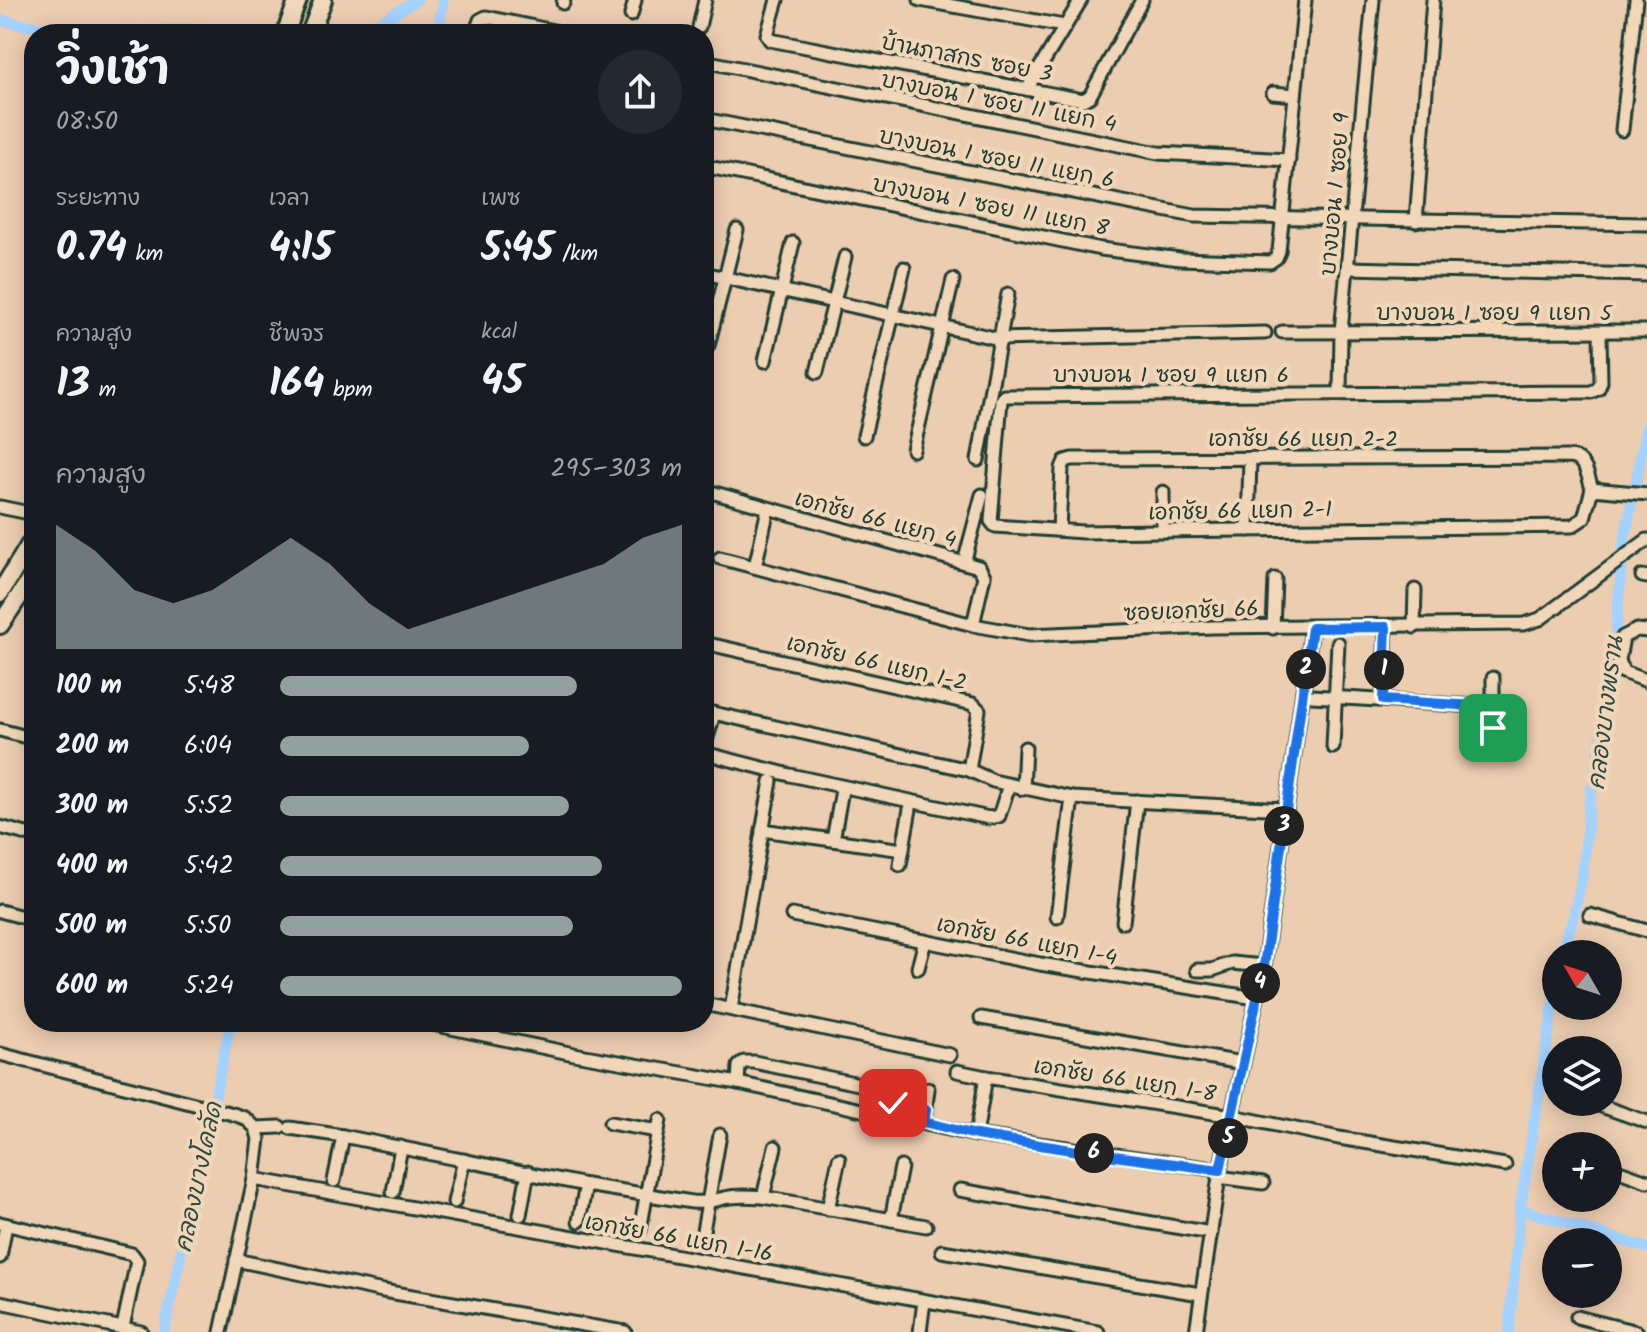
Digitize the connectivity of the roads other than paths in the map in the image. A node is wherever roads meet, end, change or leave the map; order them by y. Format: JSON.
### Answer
{"nodes":[{"id":1,"x":323,"y":0,"type":"edge"},
{"id":2,"x":635,"y":0,"type":"edge"},
{"id":3,"x":705,"y":0,"type":"edge"},
{"id":4,"x":777,"y":0,"type":"edge"},
{"id":5,"x":924,"y":0,"type":"edge"},
{"id":6,"x":1081,"y":0,"type":"edge"},
{"id":7,"x":1142,"y":0,"type":"edge"},
{"id":8,"x":1305,"y":0,"type":"edge"},
{"id":9,"x":1373,"y":0,"type":"edge"},
{"id":10,"x":1433,"y":0,"type":"edge"},
{"id":11,"x":1636,"y":0,"type":"edge"},
{"id":12,"x":631,"y":15,"type":"dead end"},
{"id":13,"x":314,"y":24,"type":"edge"},
{"id":14,"x":479,"y":24,"type":"edge"},
{"id":15,"x":520,"y":24,"type":"edge"},
{"id":16,"x":700,"y":24,"type":"edge"},
{"id":17,"x":1064,"y":26,"type":"junction"},
{"id":18,"x":714,"y":63,"type":"edge"},
{"id":19,"x":1027,"y":89,"type":"junction"},
{"id":20,"x":1273,"y":93,"type":"dead end"},
{"id":21,"x":1295,"y":95,"type":"junction"},
{"id":22,"x":714,"y":121,"type":"edge"},
{"id":23,"x":1622,"y":130,"type":"dead end"},
{"id":24,"x":1289,"y":160,"type":"junction"},
{"id":25,"x":714,"y":168,"type":"edge"},
{"id":26,"x":1283,"y":216,"type":"junction"},
{"id":27,"x":1351,"y":218,"type":"junction"},
{"id":28,"x":1416,"y":221,"type":"junction"},
{"id":29,"x":1647,"y":224,"type":"edge"},
{"id":30,"x":737,"y":230,"type":"dead end"},
{"id":31,"x":793,"y":243,"type":"dead end"},
{"id":32,"x":845,"y":257,"type":"dead end"},
{"id":33,"x":904,"y":268,"type":"dead end"},
{"id":34,"x":1348,"y":268,"type":"junction"},
{"id":35,"x":714,"y":275,"type":"edge"},
{"id":36,"x":1647,"y":275,"type":"edge"},
{"id":37,"x":725,"y":278,"type":"junction"},
{"id":38,"x":953,"y":280,"type":"dead end"},
{"id":39,"x":782,"y":290,"type":"junction"},
{"id":40,"x":1008,"y":294,"type":"dead end"},
{"id":41,"x":834,"y":302,"type":"junction"},
{"id":42,"x":892,"y":315,"type":"junction"},
{"id":43,"x":714,"y":322,"type":"edge"},
{"id":44,"x":942,"y":328,"type":"junction"},
{"id":45,"x":1341,"y":331,"type":"junction"},
{"id":46,"x":1647,"y":331,"type":"edge"},
{"id":47,"x":1282,"y":332,"type":"dead end"},
{"id":48,"x":1265,"y":333,"type":"dead end"},
{"id":49,"x":1600,"y":333,"type":"junction"},
{"id":50,"x":999,"y":339,"type":"junction"},
{"id":51,"x":765,"y":361,"type":"dead end"},
{"id":52,"x":817,"y":372,"type":"dead end"},
{"id":53,"x":1340,"y":393,"type":"junction"},
{"id":54,"x":1002,"y":397,"type":"joint"},
{"id":55,"x":864,"y":436,"type":"dead end"},
{"id":56,"x":913,"y":450,"type":"dead end"},
{"id":57,"x":1250,"y":458,"type":"junction"},
{"id":58,"x":978,"y":460,"type":"dead end"},
{"id":59,"x":1592,"y":489,"type":"junction"},
{"id":60,"x":1163,"y":492,"type":"dead end"},
{"id":61,"x":714,"y":493,"type":"edge"},
{"id":62,"x":1643,"y":493,"type":"edge"},
{"id":63,"x":982,"y":495,"type":"dead end"},
{"id":64,"x":0,"y":507,"type":"edge"},
{"id":65,"x":768,"y":509,"type":"junction"},
{"id":66,"x":24,"y":512,"type":"edge"},
{"id":67,"x":1059,"y":530,"type":"junction"},
{"id":68,"x":1248,"y":530,"type":"junction"},
{"id":69,"x":1163,"y":531,"type":"junction"},
{"id":70,"x":1647,"y":540,"type":"edge"},
{"id":71,"x":24,"y":554,"type":"edge"},
{"id":72,"x":720,"y":558,"type":"dead end"},
{"id":73,"x":964,"y":563,"type":"junction"},
{"id":74,"x":755,"y":567,"type":"junction"},
{"id":75,"x":1275,"y":579,"type":"dead end"},
{"id":76,"x":24,"y":589,"type":"edge"},
{"id":77,"x":1415,"y":590,"type":"dead end"},
{"id":78,"x":0,"y":593,"type":"edge"},
{"id":79,"x":0,"y":625,"type":"edge"},
{"id":80,"x":973,"y":625,"type":"junction"},
{"id":81,"x":1386,"y":627,"type":"junction"},
{"id":82,"x":1414,"y":627,"type":"junction"},
{"id":83,"x":1273,"y":628,"type":"junction"},
{"id":84,"x":1312,"y":628,"type":"junction"},
{"id":85,"x":1647,"y":631,"type":"edge"},
{"id":86,"x":1338,"y":643,"type":"dead end"},
{"id":87,"x":714,"y":645,"type":"edge"},
{"id":88,"x":1493,"y":678,"type":"dead end"},
{"id":89,"x":1647,"y":681,"type":"edge"},
{"id":90,"x":1312,"y":696,"type":"dead end"},
{"id":91,"x":1335,"y":697,"type":"junction"},
{"id":92,"x":1383,"y":700,"type":"junction"},
{"id":93,"x":1491,"y":707,"type":"junction"},
{"id":94,"x":714,"y":713,"type":"edge"},
{"id":95,"x":1493,"y":728,"type":"dead end"},
{"id":96,"x":0,"y":730,"type":"edge"},
{"id":97,"x":24,"y":736,"type":"edge"},
{"id":98,"x":1333,"y":747,"type":"dead end"},
{"id":99,"x":1025,"y":748,"type":"dead end"},
{"id":100,"x":714,"y":753,"type":"edge"},
{"id":101,"x":969,"y":770,"type":"junction"},
{"id":102,"x":771,"y":781,"type":"dead end"},
{"id":103,"x":1009,"y":785,"type":"junction"},
{"id":104,"x":1023,"y":789,"type":"junction"},
{"id":105,"x":842,"y":790,"type":"dead end"},
{"id":106,"x":1072,"y":798,"type":"junction"},
{"id":107,"x":1137,"y":801,"type":"junction"},
{"id":108,"x":910,"y":809,"type":"dead end"},
{"id":109,"x":1286,"y":809,"type":"junction"},
{"id":110,"x":0,"y":827,"type":"edge"},
{"id":111,"x":762,"y":830,"type":"junction"},
{"id":112,"x":24,"y":833,"type":"edge"},
{"id":113,"x":833,"y":840,"type":"junction"},
{"id":114,"x":903,"y":850,"type":"junction"},
{"id":115,"x":900,"y":865,"type":"dead end"},
{"id":116,"x":0,"y":911,"type":"edge"},
{"id":117,"x":792,"y":915,"type":"dead end"},
{"id":118,"x":1590,"y":915,"type":"dead end"},
{"id":119,"x":24,"y":917,"type":"edge"},
{"id":120,"x":1057,"y":917,"type":"dead end"},
{"id":121,"x":1123,"y":922,"type":"dead end"},
{"id":122,"x":1647,"y":931,"type":"edge"},
{"id":123,"x":925,"y":941,"type":"junction"},
{"id":124,"x":1264,"y":966,"type":"junction"},
{"id":125,"x":918,"y":968,"type":"dead end"},
{"id":126,"x":1197,"y":970,"type":"dead end"},
{"id":127,"x":1256,"y":998,"type":"junction"},
{"id":128,"x":714,"y":1006,"type":"edge"},
{"id":129,"x":731,"y":1009,"type":"junction"},
{"id":130,"x":981,"y":1018,"type":"dead end"},
{"id":131,"x":470,"y":1032,"type":"edge"},
{"id":132,"x":0,"y":1054,"type":"edge"},
{"id":133,"x":950,"y":1055,"type":"dead end"},
{"id":134,"x":1242,"y":1063,"type":"junction"},
{"id":135,"x":957,"y":1071,"type":"dead end"},
{"id":136,"x":986,"y":1077,"type":"junction"},
{"id":137,"x":738,"y":1083,"type":"junction"},
{"id":138,"x":873,"y":1087,"type":"dead end"},
{"id":139,"x":928,"y":1089,"type":"dead end"},
{"id":140,"x":893,"y":1103,"type":"dead end"},
{"id":141,"x":1622,"y":1113,"type":"edge"},
{"id":142,"x":925,"y":1116,"type":"junction"},
{"id":143,"x":1233,"y":1116,"type":"junction"},
{"id":144,"x":1647,"y":1122,"type":"edge"},
{"id":145,"x":610,"y":1123,"type":"dead end"},
{"id":146,"x":256,"y":1128,"type":"junction"},
{"id":147,"x":720,"y":1135,"type":"dead end"},
{"id":148,"x":976,"y":1135,"type":"junction"},
{"id":149,"x":343,"y":1136,"type":"junction"},
{"id":150,"x":401,"y":1147,"type":"junction"},
{"id":151,"x":775,"y":1147,"type":"dead end"},
{"id":152,"x":839,"y":1159,"type":"dead end"},
{"id":153,"x":464,"y":1160,"type":"junction"},
{"id":154,"x":1505,"y":1165,"type":"dead end"},
{"id":155,"x":901,"y":1167,"type":"dead end"},
{"id":156,"x":528,"y":1172,"type":"junction"},
{"id":157,"x":1622,"y":1172,"type":"edge"},
{"id":158,"x":1219,"y":1173,"type":"junction"},
{"id":159,"x":254,"y":1179,"type":"junction"},
{"id":160,"x":334,"y":1181,"type":"dead end"},
{"id":161,"x":1647,"y":1181,"type":"edge"},
{"id":162,"x":1263,"y":1183,"type":"dead end"},
{"id":163,"x":586,"y":1185,"type":"junction"},
{"id":164,"x":960,"y":1190,"type":"dead end"},
{"id":165,"x":393,"y":1192,"type":"dead end"},
{"id":166,"x":648,"y":1194,"type":"junction"},
{"id":167,"x":763,"y":1197,"type":"junction"},
{"id":168,"x":454,"y":1202,"type":"dead end"},
{"id":169,"x":710,"y":1203,"type":"junction"},
{"id":170,"x":828,"y":1209,"type":"junction"},
{"id":171,"x":520,"y":1215,"type":"dead end"},
{"id":172,"x":891,"y":1220,"type":"junction"},
{"id":173,"x":579,"y":1221,"type":"dead end"},
{"id":174,"x":3,"y":1224,"type":"edge"},
{"id":175,"x":926,"y":1226,"type":"dead end"},
{"id":176,"x":640,"y":1230,"type":"dead end"},
{"id":177,"x":1211,"y":1233,"type":"junction"},
{"id":178,"x":701,"y":1242,"type":"dead end"},
{"id":179,"x":942,"y":1251,"type":"dead end"},
{"id":180,"x":0,"y":1257,"type":"edge"},
{"id":181,"x":236,"y":1260,"type":"junction"},
{"id":182,"x":1200,"y":1294,"type":"junction"},
{"id":183,"x":924,"y":1301,"type":"junction"},
{"id":184,"x":0,"y":1302,"type":"edge"},
{"id":185,"x":1577,"y":1317,"type":"dead end"},
{"id":186,"x":123,"y":1327,"type":"junction"},
{"id":187,"x":141,"y":1332,"type":"edge"},
{"id":188,"x":221,"y":1332,"type":"edge"},
{"id":189,"x":625,"y":1332,"type":"edge"},
{"id":190,"x":920,"y":1332,"type":"edge"},
{"id":191,"x":1098,"y":1332,"type":"edge"},
{"id":192,"x":1196,"y":1332,"type":"edge"},
{"id":193,"x":1637,"y":1332,"type":"edge"}],
"edges":[{"from":1,"to":13,"type":"main road"},
{"from":2,"to":12,"type":"street"},
{"from":3,"to":16,"type":"street"},
{"from":4,"to":19,"type":"street","name":"บ้านภาสกร ซอย 3"},
{"from":5,"to":17,"type":"street"},
{"from":6,"to":17,"type":"street"},
{"from":7,"to":19,"type":"street","name":"บ้านภาสกร ซอย 3"},
{"from":8,"to":21,"type":"street"},
{"from":9,"to":27,"type":"street","name":"บางบอน 1 ซอย 9"},
{"from":10,"to":28,"type":"street"},
{"from":11,"to":23,"type":"street"},
{"from":14,"to":15,"type":"street"},
{"from":17,"to":19,"type":"street"},
{"from":18,"to":24,"type":"street","name":"บางบอน 1 ซอย 11 แยก 4"},
{"from":20,"to":21,"type":"street"},
{"from":21,"to":24,"type":"street"},
{"from":22,"to":26,"type":"street","name":"บางบอน 1 ซอย 11 แยก 6"},
{"from":24,"to":26,"type":"street"},
{"from":25,"to":26,"type":"street","name":"บางบอน 1 ซอย 11 แยก 8"},
{"from":26,"to":27,"type":"street","name":"บางบอน 1 ซอย 11 แยก 6"},
{"from":27,"to":28,"type":"street","name":"บางบอน 1 ซอย 11 แยก 6"},
{"from":27,"to":34,"type":"street","name":"บางบอน 1 ซอย 9"},
{"from":28,"to":29,"type":"street","name":"บางบอน 1 ซอย 11 แยก 6"},
{"from":30,"to":37,"type":"street"},
{"from":31,"to":39,"type":"street"},
{"from":32,"to":41,"type":"street"},
{"from":33,"to":42,"type":"street"},
{"from":34,"to":36,"type":"street"},
{"from":34,"to":45,"type":"street","name":"บางบอน 1 ซอย 9"},
{"from":35,"to":37,"type":"street"},
{"from":37,"to":39,"type":"street"},
{"from":37,"to":43,"type":"street"},
{"from":38,"to":44,"type":"street"},
{"from":39,"to":41,"type":"street"},
{"from":39,"to":51,"type":"street"},
{"from":40,"to":50,"type":"street"},
{"from":41,"to":42,"type":"street"},
{"from":41,"to":52,"type":"street"},
{"from":42,"to":44,"type":"street"},
{"from":42,"to":55,"type":"street"},
{"from":44,"to":50,"type":"street"},
{"from":44,"to":56,"type":"street"},
{"from":45,"to":47,"type":"street","name":"บางบอน 1 ซอย 9 แยก 5"},
{"from":45,"to":49,"type":"street","name":"บางบอน 1 ซอย 9 แยก 5"},
{"from":45,"to":53,"type":"street","name":"บางบอน 1 ซอย 9"},
{"from":46,"to":49,"type":"street","name":"บางบอน 1 ซอย 9 แยก 5"},
{"from":48,"to":50,"type":"street"},
{"from":49,"to":53,"type":"street","name":"บางบอน 1 ซอย 9 แยก 6"},
{"from":50,"to":58,"type":"street"},
{"from":53,"to":54,"type":"street","name":"บางบอน 1 ซอย 9 แยก 6"},
{"from":54,"to":67,"type":"street","name":"เอกชัย 66 แยก 2-1"},
{"from":57,"to":59,"type":"street","name":"เอกชัย 66 แยก 2-2"},
{"from":57,"to":67,"type":"street","name":"เอกชัย 66 แยก 2-2"},
{"from":57,"to":68,"type":"street"},
{"from":59,"to":62,"type":"street"},
{"from":59,"to":68,"type":"street","name":"เอกชัย 66 แยก 2-1"},
{"from":60,"to":69,"type":"street"},
{"from":61,"to":65,"type":"street","name":"เอกชัย 66 แยก 4"},
{"from":63,"to":73,"type":"street"},
{"from":64,"to":66,"type":"street"},
{"from":65,"to":73,"type":"street","name":"เอกชัย 66 แยก 4"},
{"from":65,"to":74,"type":"street"},
{"from":67,"to":69,"type":"street","name":"เอกชัย 66 แยก 2-1"},
{"from":68,"to":69,"type":"street","name":"เอกชัย 66 แยก 2-1"},
{"from":70,"to":82,"type":"street","name":"ซอยเอกชัย 66"},
{"from":71,"to":78,"type":"main road"},
{"from":72,"to":74,"type":"street","name":"ซอยเอกชัย 66"},
{"from":73,"to":80,"type":"street","name":"เอกชัย 66 แยก 4"},
{"from":74,"to":80,"type":"street","name":"ซอยเอกชัย 66"},
{"from":75,"to":83,"type":"street"},
{"from":76,"to":79,"type":"main road"},
{"from":77,"to":82,"type":"street"},
{"from":80,"to":83,"type":"street","name":"ซอยเอกชัย 66"},
{"from":81,"to":82,"type":"street","name":"ซอยเอกชัย 66"},
{"from":81,"to":84,"type":"street","name":"ซอยเอกชัย 66"},
{"from":81,"to":92,"type":"street"},
{"from":83,"to":84,"type":"street","name":"ซอยเอกชัย 66"},
{"from":84,"to":109,"type":"street"},
{"from":85,"to":89,"type":"street"},
{"from":86,"to":91,"type":"street"},
{"from":87,"to":101,"type":"street","name":"เอกชัย 66 แยก 1-2"},
{"from":88,"to":93,"type":"street"},
{"from":90,"to":91,"type":"street"},
{"from":91,"to":92,"type":"street"},
{"from":91,"to":98,"type":"street"},
{"from":92,"to":93,"type":"street"},
{"from":93,"to":95,"type":"street"},
{"from":94,"to":101,"type":"street"},
{"from":96,"to":97,"type":"street"},
{"from":99,"to":104,"type":"street"},
{"from":100,"to":103,"type":"street"},
{"from":101,"to":103,"type":"street"},
{"from":102,"to":111,"type":"street"},
{"from":103,"to":104,"type":"street"},
{"from":104,"to":106,"type":"street"},
{"from":105,"to":113,"type":"street"},
{"from":106,"to":107,"type":"street"},
{"from":106,"to":120,"type":"street"},
{"from":107,"to":109,"type":"street"},
{"from":107,"to":121,"type":"street"},
{"from":108,"to":114,"type":"street"},
{"from":109,"to":124,"type":"street"},
{"from":110,"to":112,"type":"street"},
{"from":111,"to":113,"type":"street"},
{"from":111,"to":129,"type":"street"},
{"from":113,"to":114,"type":"street"},
{"from":114,"to":115,"type":"street"},
{"from":116,"to":119,"type":"street"},
{"from":117,"to":123,"type":"street","name":"เอกชัย 66 แยก 1-4"},
{"from":118,"to":122,"type":"street"},
{"from":123,"to":125,"type":"street"},
{"from":123,"to":127,"type":"street","name":"เอกชัย 66 แยก 1-4"},
{"from":124,"to":126,"type":"street"},
{"from":124,"to":127,"type":"street"},
{"from":127,"to":134,"type":"street"},
{"from":128,"to":129,"type":"street"},
{"from":129,"to":133,"type":"street"},
{"from":130,"to":134,"type":"street"},
{"from":131,"to":137,"type":"street"},
{"from":132,"to":146,"type":"street"},
{"from":134,"to":143,"type":"street"},
{"from":135,"to":136,"type":"street","name":"เอกชัย 66 แยก 1-8"},
{"from":136,"to":143,"type":"street","name":"เอกชัย 66 แยก 1-8"},
{"from":136,"to":148,"type":"street"},
{"from":137,"to":138,"type":"street"},
{"from":137,"to":142,"type":"street"},
{"from":139,"to":142,"type":"street"},
{"from":140,"to":142,"type":"street"},
{"from":141,"to":144,"type":"street"},
{"from":142,"to":148,"type":"street"},
{"from":143,"to":154,"type":"street","name":"เอกชัย 66 แยก 1-8"},
{"from":143,"to":158,"type":"street"},
{"from":145,"to":166,"type":"street"},
{"from":146,"to":149,"type":"street"},
{"from":146,"to":159,"type":"street"},
{"from":147,"to":169,"type":"street"},
{"from":148,"to":158,"type":"street"},
{"from":149,"to":150,"type":"street"},
{"from":149,"to":160,"type":"street"},
{"from":150,"to":153,"type":"street"},
{"from":150,"to":165,"type":"street"},
{"from":151,"to":167,"type":"street"},
{"from":152,"to":170,"type":"street"},
{"from":153,"to":156,"type":"street"},
{"from":153,"to":168,"type":"street"},
{"from":155,"to":172,"type":"street"},
{"from":156,"to":163,"type":"street"},
{"from":156,"to":171,"type":"street"},
{"from":157,"to":161,"type":"street"},
{"from":158,"to":162,"type":"street"},
{"from":158,"to":177,"type":"street"},
{"from":159,"to":181,"type":"street"},
{"from":159,"to":183,"type":"street","name":"เอกชัย 66 แยก 1-16"},
{"from":163,"to":166,"type":"street"},
{"from":163,"to":173,"type":"street"},
{"from":164,"to":177,"type":"street"},
{"from":166,"to":169,"type":"street"},
{"from":166,"to":176,"type":"street"},
{"from":167,"to":169,"type":"street"},
{"from":167,"to":170,"type":"street"},
{"from":169,"to":178,"type":"street"},
{"from":170,"to":172,"type":"street"},
{"from":172,"to":175,"type":"street"},
{"from":174,"to":180,"type":"street"},
{"from":174,"to":186,"type":"street"},
{"from":177,"to":182,"type":"street"},
{"from":179,"to":182,"type":"street"},
{"from":181,"to":188,"type":"street"},
{"from":181,"to":189,"type":"street"},
{"from":182,"to":192,"type":"street"},
{"from":183,"to":190,"type":"street"},
{"from":183,"to":191,"type":"street","name":"เอกชัย 66 แยก 1-16"},
{"from":184,"to":186,"type":"street"},
{"from":185,"to":193,"type":"street"},
{"from":186,"to":187,"type":"street"}]}
